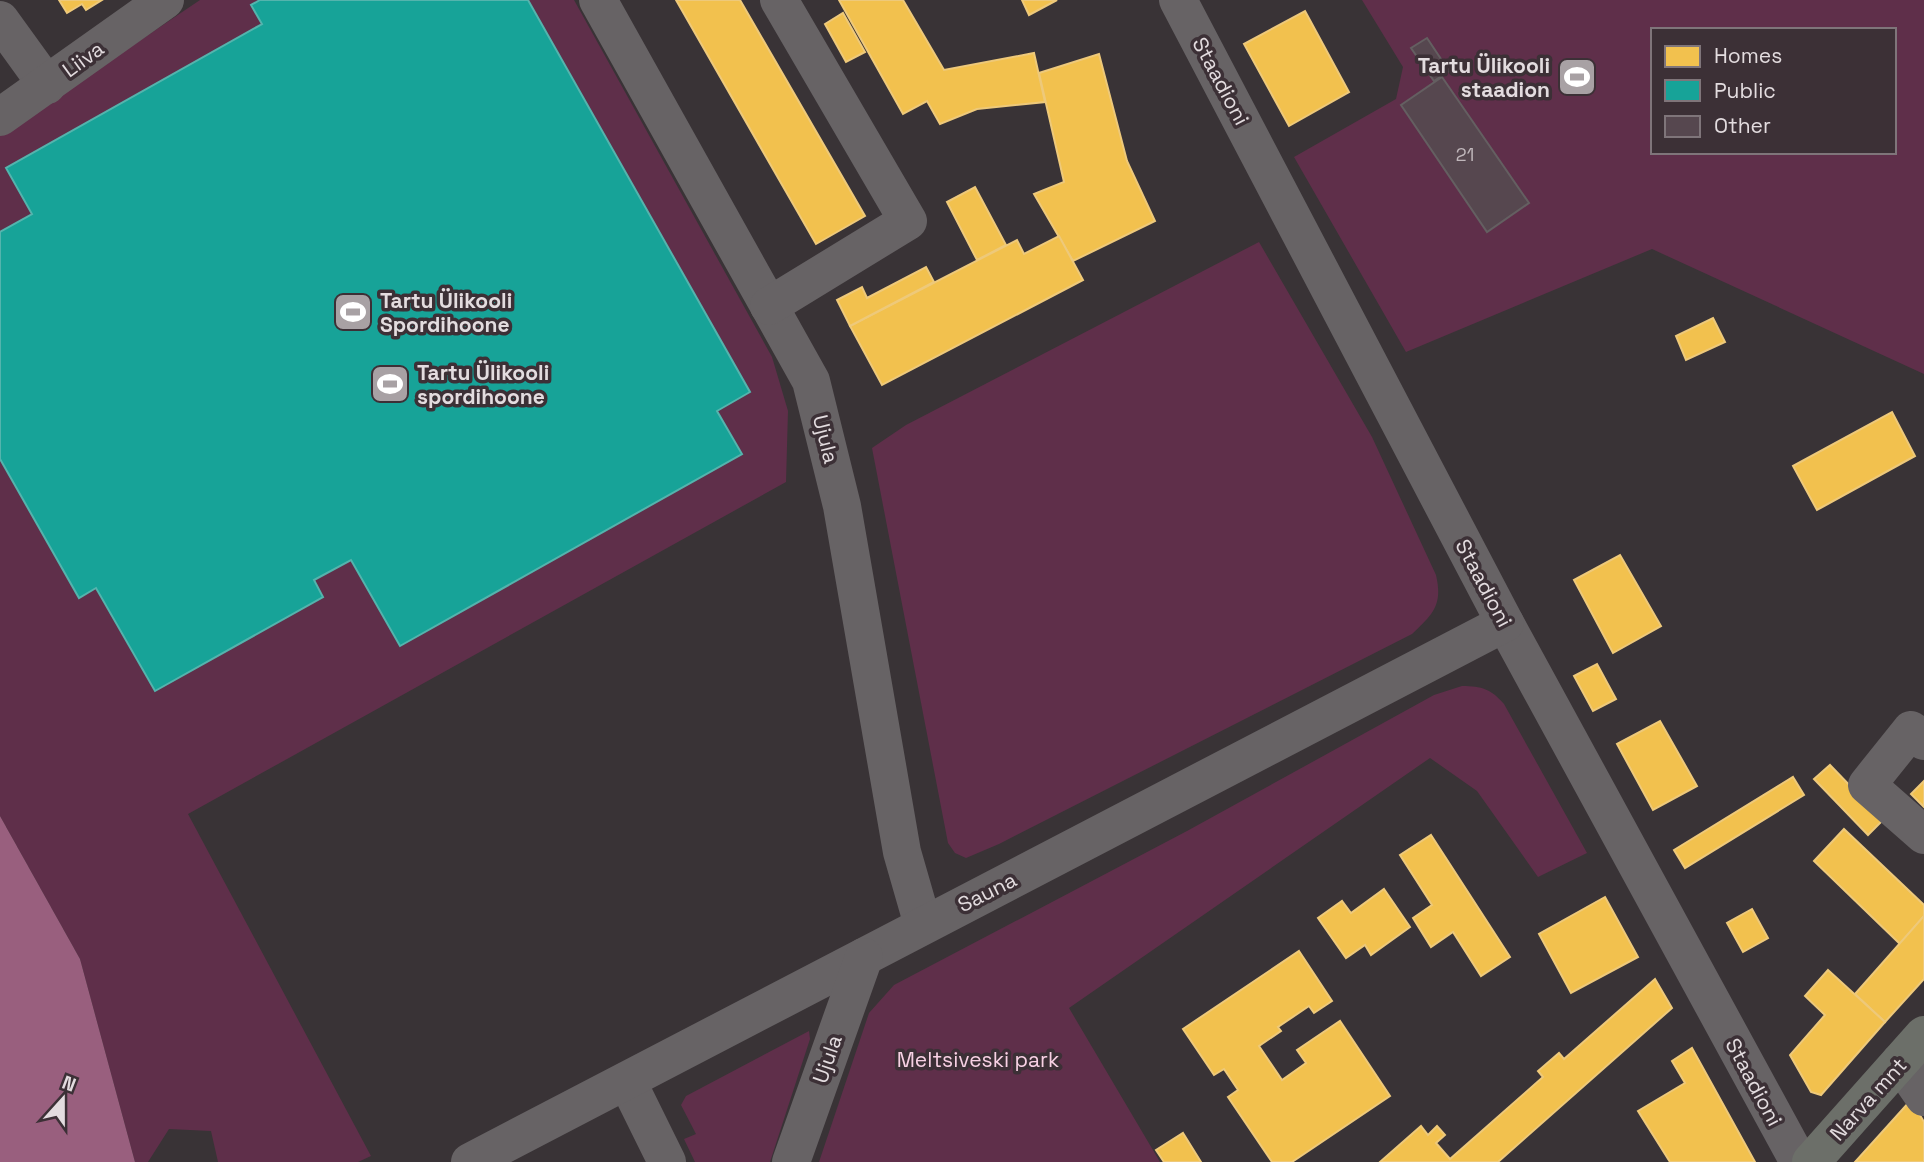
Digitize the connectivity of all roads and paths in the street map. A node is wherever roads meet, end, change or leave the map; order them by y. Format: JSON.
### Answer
{"nodes":[{"id":1,"x":165,"y":0,"type":"edge"},
{"id":2,"x":598,"y":0,"type":"edge"},
{"id":3,"x":779,"y":0,"type":"edge"},
{"id":4,"x":1178,"y":0,"type":"edge"},
{"id":5,"x":0,"y":20,"type":"edge"},
{"id":6,"x":47,"y":85,"type":"junction"},
{"id":7,"x":0,"y":117,"type":"edge"},
{"id":8,"x":769,"y":306,"type":"junction"},
{"id":9,"x":1505,"y":623,"type":"junction"},
{"id":10,"x":1924,"y":741,"type":"edge"},
{"id":11,"x":1924,"y":835,"type":"edge"},
{"id":12,"x":923,"y":925,"type":"junction"},
{"id":13,"x":864,"y":957,"type":"junction"},
{"id":14,"x":1912,"y":1049,"type":"edge"},
{"id":15,"x":627,"y":1081,"type":"junction"},
{"id":16,"x":1924,"y":1097,"type":"edge"},
{"id":17,"x":470,"y":1162,"type":"edge"},
{"id":18,"x":667,"y":1162,"type":"edge"},
{"id":19,"x":791,"y":1162,"type":"edge"},
{"id":20,"x":1799,"y":1162,"type":"edge"},
{"id":21,"x":1811,"y":1162,"type":"edge"}],
"edges":[{"from":1,"to":6,"type":"street","name":"Liiva"},
{"from":2,"to":8,"type":"street","name":"Ujula"},
{"from":3,"to":8,"type":"street"},
{"from":4,"to":9,"type":"street","name":"Staadioni"},
{"from":5,"to":6,"type":"street"},
{"from":6,"to":7,"type":"street","name":"Liiva"},
{"from":8,"to":12,"type":"street","name":"Ujula"},
{"from":9,"to":12,"type":"street","name":"Sauna"},
{"from":9,"to":20,"type":"street","name":"Staadioni"},
{"from":10,"to":11,"type":"street"},
{"from":12,"to":13,"type":"street","name":"Sauna"},
{"from":13,"to":15,"type":"street","name":"Sauna"},
{"from":13,"to":19,"type":"street","name":"Ujula"},
{"from":14,"to":16,"type":"street"},
{"from":14,"to":21,"type":"highway","name":"Narva mnt"},
{"from":15,"to":17,"type":"street","name":"Sauna"},
{"from":15,"to":18,"type":"street"}]}
